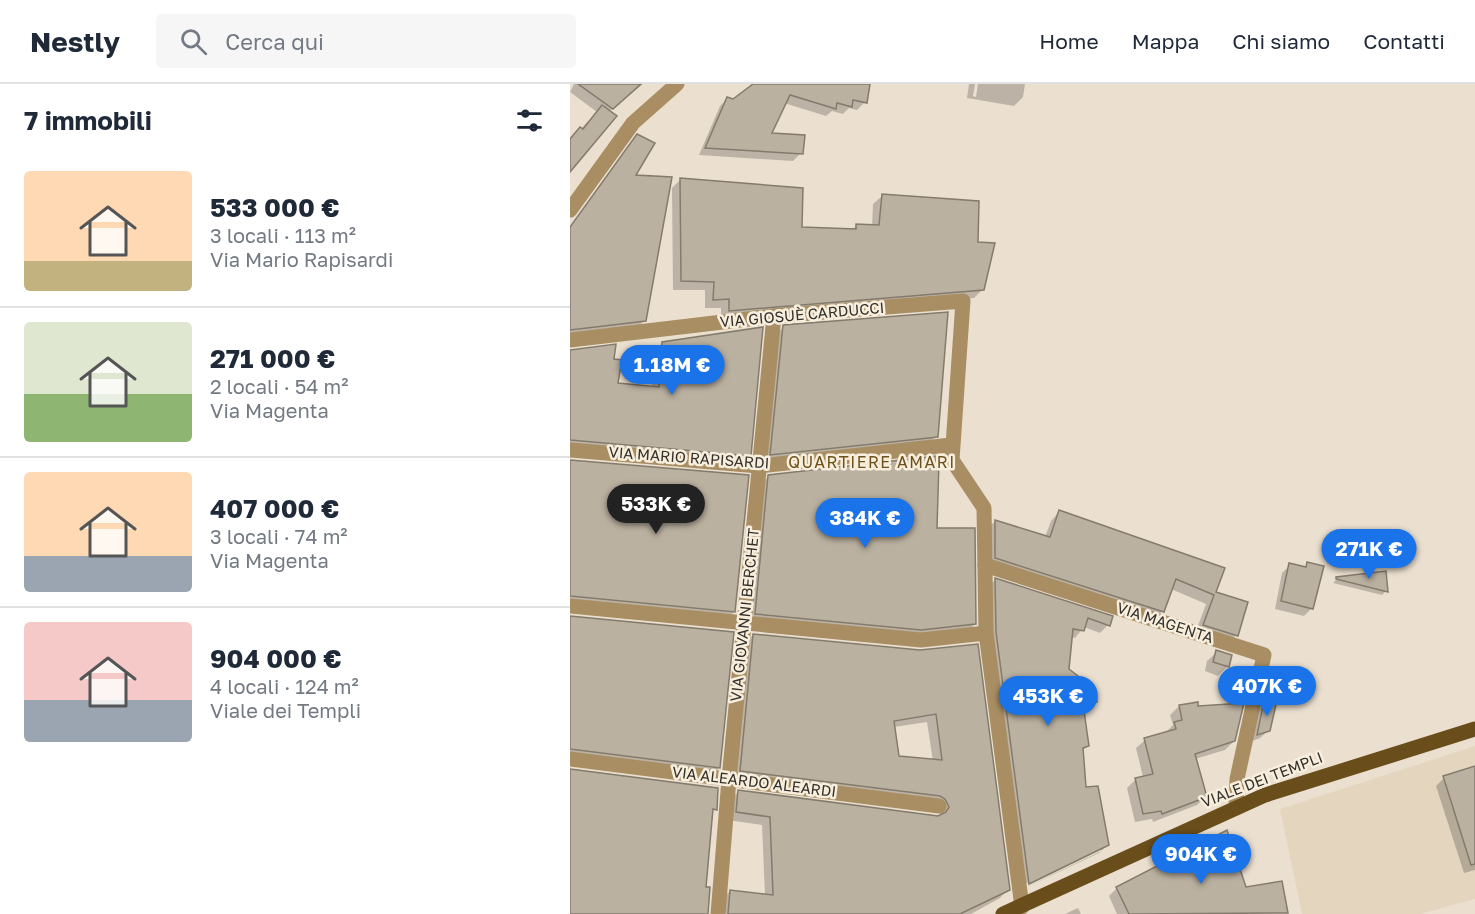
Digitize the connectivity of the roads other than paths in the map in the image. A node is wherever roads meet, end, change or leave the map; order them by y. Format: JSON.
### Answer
{"nodes":[{"id":1,"x":677,"y":84,"type":"edge"},
{"id":2,"x":570,"y":210,"type":"edge"},
{"id":3,"x":774,"y":316,"type":"junction"},
{"id":4,"x":570,"y":340,"type":"edge"},
{"id":5,"x":951,"y":445,"type":"junction"},
{"id":6,"x":570,"y":450,"type":"edge"},
{"id":7,"x":759,"y":466,"type":"junction"},
{"id":8,"x":985,"y":565,"type":"junction"},
{"id":9,"x":570,"y":606,"type":"edge"},
{"id":10,"x":744,"y":624,"type":"junction"},
{"id":11,"x":986,"y":633,"type":"junction"},
{"id":12,"x":1475,"y":729,"type":"edge"},
{"id":13,"x":570,"y":759,"type":"edge"},
{"id":14,"x":729,"y":779,"type":"junction"},
{"id":15,"x":939,"y":806,"type":"dead end"},
{"id":16,"x":1236,"y":808,"type":"junction"},
{"id":17,"x":1022,"y":907,"type":"junction"},
{"id":18,"x":718,"y":914,"type":"edge"},
{"id":19,"x":1003,"y":914,"type":"edge"}],
"edges":[{"from":1,"to":2,"type":"street"},
{"from":3,"to":4,"type":"street","name":"VIA GIOSUÈ CARDUCCI"},
{"from":3,"to":5,"type":"street","name":"VIA GIOSUÈ CARDUCCI"},
{"from":3,"to":7,"type":"street","name":"VIA GIOVANNI BERCHET"},
{"from":5,"to":7,"type":"street","name":"VIA MARIO RAPISARDI"},
{"from":5,"to":8,"type":"street"},
{"from":6,"to":7,"type":"street","name":"VIA MARIO RAPISARDI"},
{"from":7,"to":10,"type":"street","name":"VIA GIOVANNI BERCHET"},
{"from":8,"to":11,"type":"street"},
{"from":8,"to":16,"type":"street","name":"VIA MAGENTA"},
{"from":9,"to":10,"type":"street"},
{"from":10,"to":11,"type":"street"},
{"from":10,"to":14,"type":"street","name":"VIA GIOVANNI BERCHET"},
{"from":11,"to":17,"type":"street"},
{"from":12,"to":16,"type":"main road","name":"VIALE DEI TEMPLI"},
{"from":13,"to":14,"type":"street","name":"VIA ALEARDO ALEARDI"},
{"from":14,"to":15,"type":"street","name":"VIA ALEARDO ALEARDI"},
{"from":14,"to":18,"type":"street","name":"VIA GIOVANNI BERCHET"},
{"from":16,"to":17,"type":"main road","name":"VIALE DEI TEMPLI"},
{"from":17,"to":19,"type":"main road","name":"VIALE DEI TEMPLI"}]}
